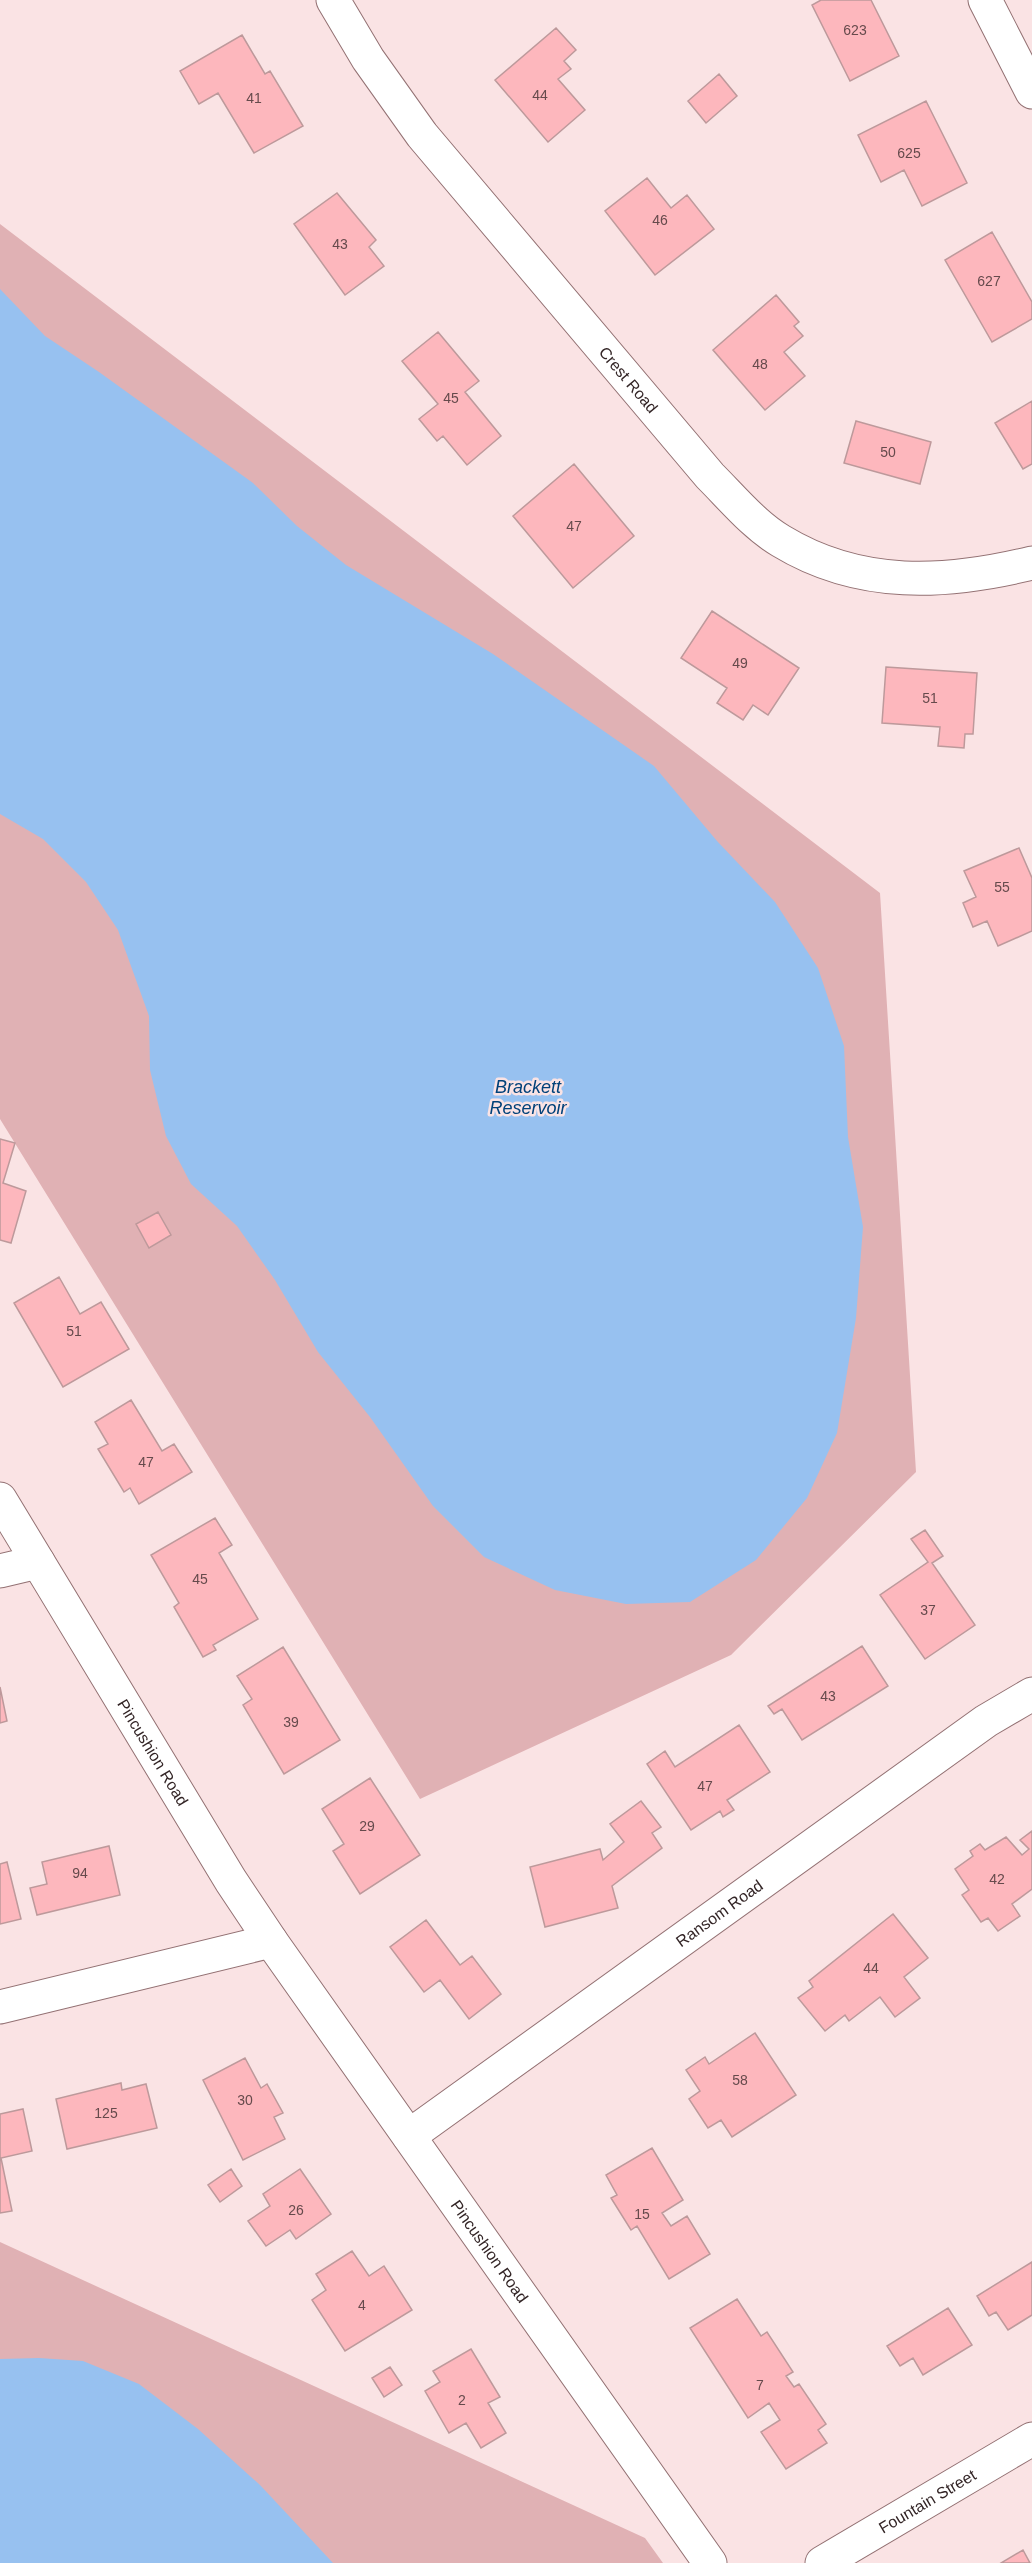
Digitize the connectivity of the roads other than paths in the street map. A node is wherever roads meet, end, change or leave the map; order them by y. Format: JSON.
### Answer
{"nodes":[{"id":1,"x":333,"y":0,"type":"edge"},
{"id":2,"x":985,"y":0,"type":"edge"},
{"id":3,"x":1024,"y":55,"type":"edge"},
{"id":4,"x":1032,"y":92,"type":"edge"},
{"id":5,"x":1032,"y":563,"type":"edge"},
{"id":6,"x":0,"y":1499,"type":"edge"},
{"id":7,"x":38,"y":1562,"type":"junction"},
{"id":8,"x":0,"y":1571,"type":"edge"},
{"id":9,"x":1032,"y":1694,"type":"edge"},
{"id":10,"x":271,"y":1941,"type":"junction"},
{"id":11,"x":0,"y":2007,"type":"edge"},
{"id":12,"x":409,"y":2136,"type":"junction"},
{"id":13,"x":1032,"y":2439,"type":"edge"},
{"id":14,"x":710,"y":2563,"type":"edge"},
{"id":15,"x":822,"y":2563,"type":"edge"}],
"edges":[{"from":1,"to":5,"type":"street","name":"Crest Road"},
{"from":2,"to":3,"type":"street"},
{"from":3,"to":4,"type":"street"},
{"from":6,"to":7,"type":"street","name":"Pincushion Road"},
{"from":7,"to":8,"type":"street"},
{"from":7,"to":10,"type":"street","name":"Pincushion Road"},
{"from":9,"to":12,"type":"street","name":"Ransom Road"},
{"from":10,"to":11,"type":"street"},
{"from":10,"to":12,"type":"street","name":"Pincushion Road"},
{"from":12,"to":14,"type":"street","name":"Pincushion Road"},
{"from":13,"to":15,"type":"street","name":"Fountain Street"}]}
